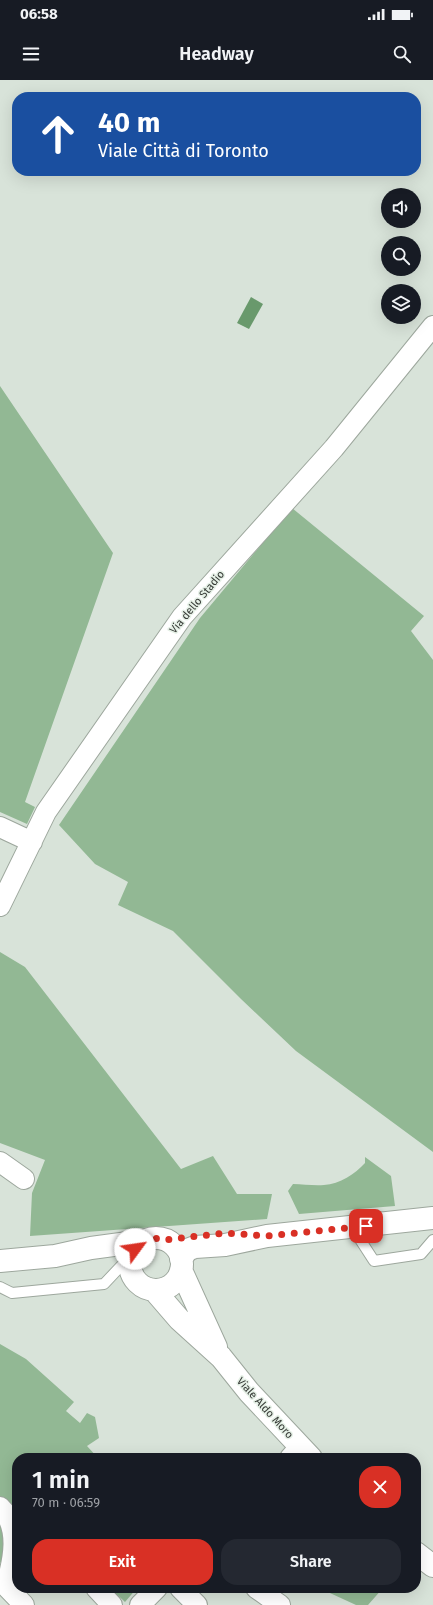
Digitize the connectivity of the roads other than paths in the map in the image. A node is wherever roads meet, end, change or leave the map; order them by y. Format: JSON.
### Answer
{"nodes":[{"id":1,"x":433,"y":326,"type":"edge"},
{"id":2,"x":0,"y":827,"type":"edge"},
{"id":3,"x":32,"y":842,"type":"junction"},
{"id":4,"x":0,"y":906,"type":"edge"},
{"id":5,"x":0,"y":1162,"type":"edge"},
{"id":6,"x":24,"y":1179,"type":"dead end"},
{"id":7,"x":433,"y":1218,"type":"edge"},
{"id":8,"x":352,"y":1227,"type":"junction"},
{"id":9,"x":267,"y":1236,"type":"junction"},
{"id":10,"x":154,"y":1240,"type":"junction"},
{"id":11,"x":433,"y":1240,"type":"edge"},
{"id":12,"x":55,"y":1256,"type":"junction"},
{"id":13,"x":0,"y":1261,"type":"edge"},
{"id":14,"x":181,"y":1264,"type":"junction"},
{"id":15,"x":128,"y":1272,"type":"junction"},
{"id":16,"x":0,"y":1287,"type":"edge"},
{"id":17,"x":154,"y":1290,"type":"junction"},
{"id":18,"x":221,"y":1357,"type":"junction"},
{"id":19,"x":299,"y":1453,"type":"edge"},
{"id":20,"x":0,"y":1507,"type":"edge"},
{"id":21,"x":12,"y":1527,"type":"edge"},
{"id":22,"x":421,"y":1557,"type":"edge"},
{"id":23,"x":12,"y":1558,"type":"edge"},
{"id":24,"x":433,"y":1566,"type":"edge"},
{"id":25,"x":101,"y":1593,"type":"edge"},
{"id":26,"x":152,"y":1593,"type":"edge"},
{"id":27,"x":185,"y":1593,"type":"edge"},
{"id":28,"x":263,"y":1593,"type":"edge"},
{"id":29,"x":10,"y":1594,"type":"edge"},
{"id":30,"x":112,"y":1605,"type":"edge"},
{"id":31,"x":140,"y":1605,"type":"edge"},
{"id":32,"x":197,"y":1605,"type":"edge"},
{"id":33,"x":280,"y":1605,"type":"edge"}],
"edges":[{"from":1,"to":3,"type":"street","name":"Via dello Stadio"},
{"from":2,"to":3,"type":"street"},
{"from":3,"to":4,"type":"street","name":"Via dello Stadio"},
{"from":5,"to":6,"type":"street"},
{"from":7,"to":8,"type":"street"},
{"from":8,"to":9,"type":"street"},
{"from":8,"to":11,"type":"lane"},
{"from":9,"to":10,"type":"street"},
{"from":9,"to":14,"type":"street"},
{"from":10,"to":12,"type":"street"},
{"from":10,"to":14,"type":"street"},
{"from":10,"to":15,"type":"street"},
{"from":12,"to":13,"type":"street"},
{"from":12,"to":15,"type":"street"},
{"from":14,"to":17,"type":"street"},
{"from":14,"to":18,"type":"street"},
{"from":15,"to":16,"type":"lane"},
{"from":15,"to":17,"type":"street"},
{"from":17,"to":18,"type":"street"},
{"from":18,"to":19,"type":"street","name":"Viale Aldo Moro"},
{"from":20,"to":21,"type":"street"},
{"from":22,"to":24,"type":"street"},
{"from":23,"to":29,"type":"street"},
{"from":25,"to":30,"type":"street"},
{"from":26,"to":31,"type":"street"},
{"from":27,"to":32,"type":"street"},
{"from":28,"to":33,"type":"street"}]}
